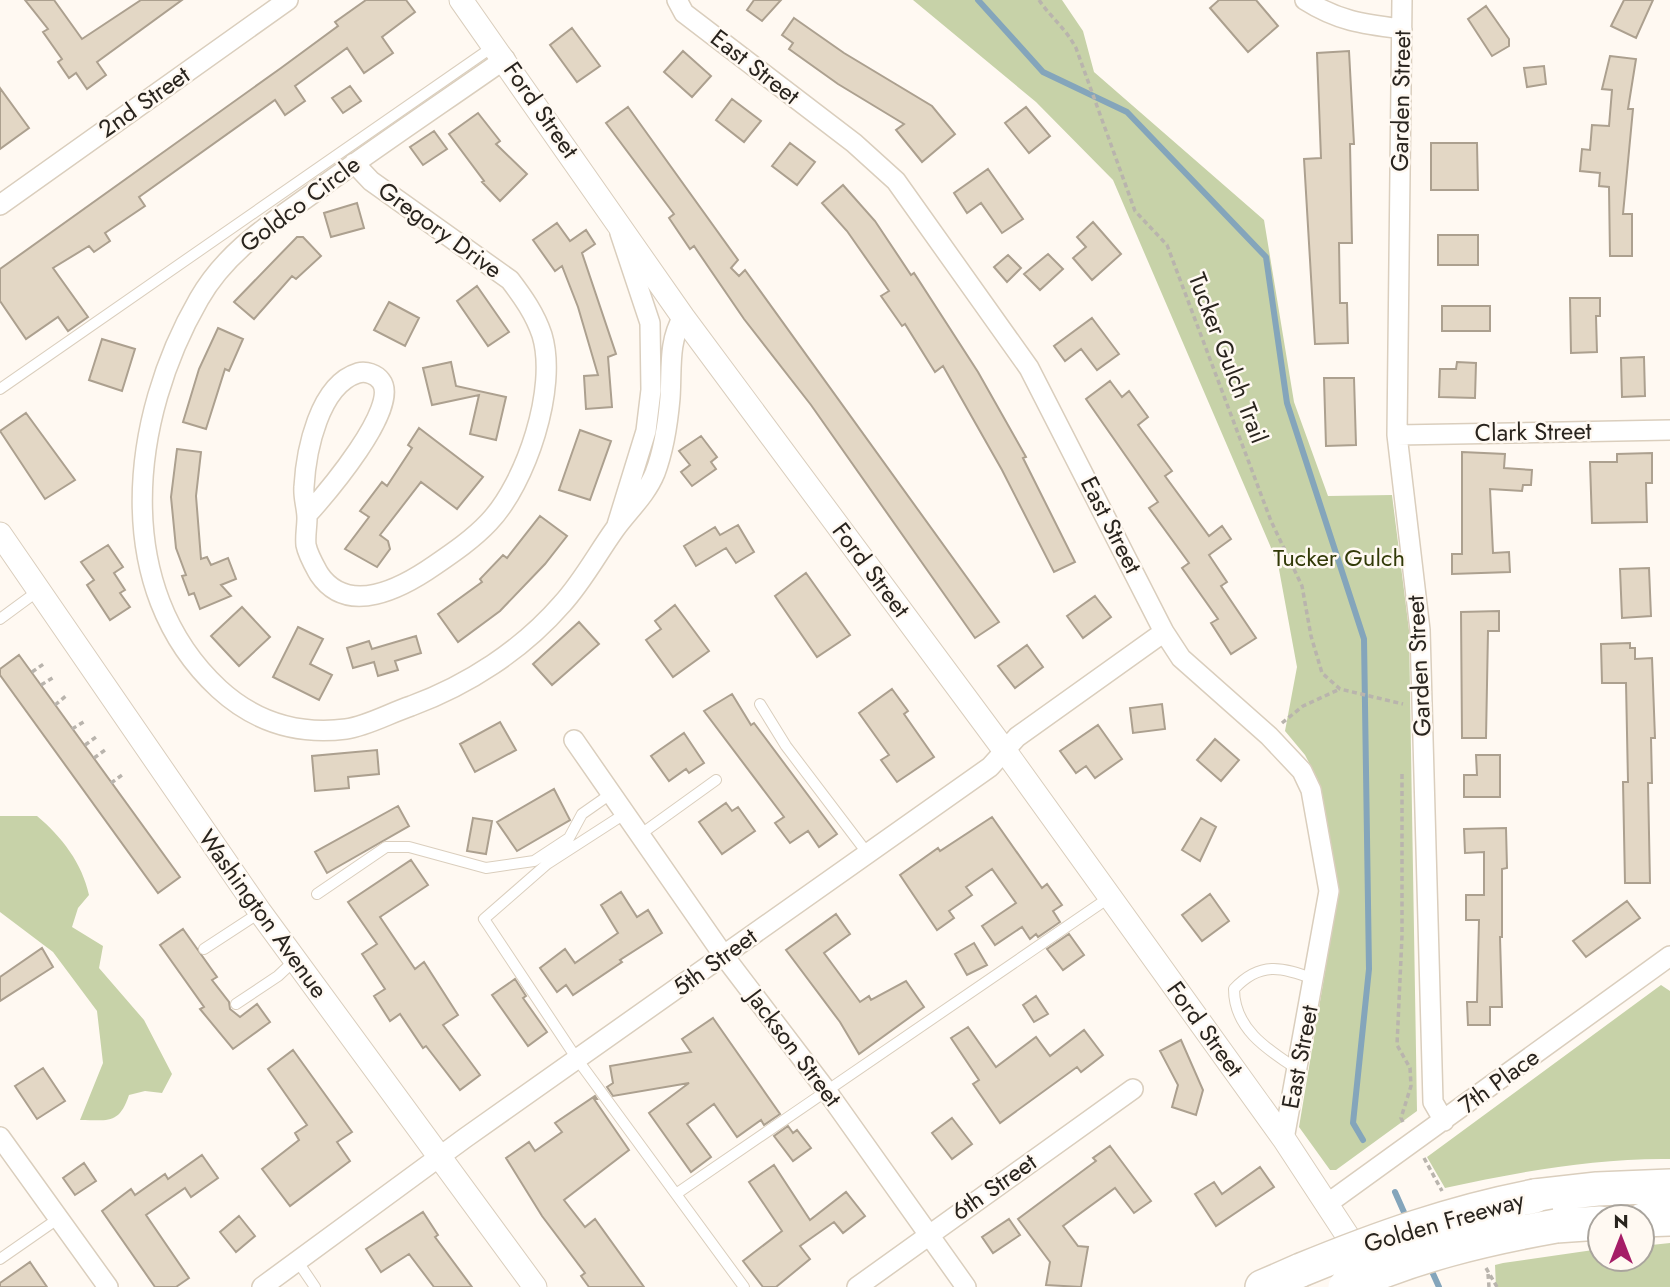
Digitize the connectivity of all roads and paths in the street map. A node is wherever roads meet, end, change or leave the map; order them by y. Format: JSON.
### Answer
{"nodes":[{"id":1,"x":288,"y":0,"type":"edge"},
{"id":2,"x":461,"y":0,"type":"edge"},
{"id":3,"x":677,"y":0,"type":"edge"},
{"id":4,"x":1039,"y":0,"type":"edge"},
{"id":5,"x":1305,"y":0,"type":"edge"},
{"id":6,"x":1402,"y":0,"type":"edge"},
{"id":7,"x":1402,"y":29,"type":"junction"},
{"id":8,"x":500,"y":52,"type":"junction"},
{"id":9,"x":354,"y":163,"type":"junction"},
{"id":10,"x":0,"y":205,"type":"edge"},
{"id":11,"x":618,"y":220,"type":"junction"},
{"id":12,"x":683,"y":317,"type":"junction"},
{"id":13,"x":0,"y":389,"type":"edge"},
{"id":14,"x":1670,"y":430,"type":"edge"},
{"id":15,"x":1397,"y":435,"type":"junction"},
{"id":16,"x":307,"y":514,"type":"junction"},
{"id":17,"x":617,"y":526,"type":"junction"},
{"id":18,"x":0,"y":534,"type":"edge"},
{"id":19,"x":39,"y":590,"type":"junction"},
{"id":20,"x":0,"y":619,"type":"edge"},
{"id":21,"x":1164,"y":632,"type":"junction"},
{"id":22,"x":45,"y":663,"type":"dead end"},
{"id":23,"x":32,"y":672,"type":"dead end"},
{"id":24,"x":54,"y":677,"type":"dead end"},
{"id":25,"x":41,"y":685,"type":"dead end"},
{"id":26,"x":1340,"y":689,"type":"junction"},
{"id":27,"x":67,"y":695,"type":"dead end"},
{"id":28,"x":760,"y":704,"type":"dead end"},
{"id":29,"x":1395,"y":704,"type":"dead end"},
{"id":30,"x":55,"y":705,"type":"dead end"},
{"id":31,"x":85,"y":721,"type":"dead end"},
{"id":32,"x":72,"y":729,"type":"dead end"},
{"id":33,"x":1269,"y":736,"type":"junction"},
{"id":34,"x":96,"y":737,"type":"dead end"},
{"id":35,"x":574,"y":740,"type":"dead end"},
{"id":36,"x":85,"y":745,"type":"dead end"},
{"id":37,"x":105,"y":750,"type":"dead end"},
{"id":38,"x":1005,"y":751,"type":"junction"},
{"id":39,"x":94,"y":758,"type":"dead end"},
{"id":40,"x":122,"y":775,"type":"dead end"},
{"id":41,"x":716,"y":780,"type":"dead end"},
{"id":42,"x":111,"y":783,"type":"dead end"},
{"id":43,"x":612,"y":793,"type":"junction"},
{"id":44,"x":626,"y":812,"type":"junction"},
{"id":45,"x":641,"y":834,"type":"junction"},
{"id":46,"x":867,"y":854,"type":"junction"},
{"id":47,"x":317,"y":894,"type":"dead end"},
{"id":48,"x":1110,"y":897,"type":"junction"},
{"id":49,"x":260,"y":912,"type":"junction"},
{"id":50,"x":204,"y":949,"type":"dead end"},
{"id":51,"x":724,"y":956,"type":"junction"},
{"id":52,"x":1670,"y":956,"type":"edge"},
{"id":53,"x":296,"y":959,"type":"junction"},
{"id":54,"x":1315,"y":980,"type":"junction"},
{"id":55,"x":236,"y":1004,"type":"dead end"},
{"id":56,"x":577,"y":1059,"type":"junction"},
{"id":57,"x":1297,"y":1069,"type":"junction"},
{"id":58,"x":1132,"y":1089,"type":"dead end"},
{"id":59,"x":826,"y":1090,"type":"junction"},
{"id":60,"x":1444,"y":1121,"type":"junction"},
{"id":61,"x":0,"y":1137,"type":"edge"},
{"id":62,"x":1284,"y":1139,"type":"junction"},
{"id":63,"x":440,"y":1156,"type":"junction"},
{"id":64,"x":1670,"y":1186,"type":"edge"},
{"id":65,"x":676,"y":1194,"type":"junction"},
{"id":66,"x":1327,"y":1204,"type":"junction"},
{"id":67,"x":59,"y":1218,"type":"junction"},
{"id":68,"x":1586,"y":1224,"type":"edge"},
{"id":69,"x":929,"y":1234,"type":"junction"},
{"id":70,"x":0,"y":1259,"type":"edge"},
{"id":71,"x":298,"y":1262,"type":"junction"},
{"id":72,"x":1301,"y":1270,"type":"junction"},
{"id":73,"x":108,"y":1287,"type":"edge"},
{"id":74,"x":262,"y":1287,"type":"edge"},
{"id":75,"x":315,"y":1287,"type":"edge"},
{"id":76,"x":536,"y":1287,"type":"edge"},
{"id":77,"x":744,"y":1287,"type":"edge"},
{"id":78,"x":857,"y":1287,"type":"edge"},
{"id":79,"x":966,"y":1287,"type":"edge"},
{"id":80,"x":1262,"y":1287,"type":"edge"},
{"id":81,"x":1269,"y":1287,"type":"edge"},
{"id":82,"x":1345,"y":1287,"type":"edge"},
{"id":83,"x":1380,"y":1287,"type":"edge"},
{"id":84,"x":1489,"y":1287,"type":"edge"},
{"id":85,"x":1497,"y":1287,"type":"edge"}],
"edges":[{"from":1,"to":10,"type":"street","name":"2nd Street"},
{"from":2,"to":8,"type":"street","name":"Ford Street"},
{"from":3,"to":21,"type":"street","name":"East Street"},
{"from":4,"to":26,"type":"path","name":"Tucker Gulch Trail"},
{"from":5,"to":7,"type":"street"},
{"from":6,"to":7,"type":"street","name":"Garden Street"},
{"from":7,"to":15,"type":"street","name":"Garden Street"},
{"from":8,"to":9,"type":"street","name":"Goldco Circle"},
{"from":8,"to":11,"type":"street","name":"Ford Street"},
{"from":8,"to":13,"type":"lane"},
{"from":9,"to":16,"type":"street","name":"Gregory Drive"},
{"from":9,"to":17,"type":"street","name":"Goldco Circle"},
{"from":11,"to":12,"type":"street","name":"Ford Street"},
{"from":11,"to":17,"type":"street","name":"Goldco Circle"},
{"from":12,"to":17,"type":"street","name":"Goldco Circle"},
{"from":12,"to":38,"type":"street","name":"Ford Street"},
{"from":14,"to":15,"type":"street","name":"Clark Street"},
{"from":15,"to":60,"type":"street","name":"Garden Street"},
{"from":16,"to":16,"type":"street","name":"Gregory Drive"},
{"from":18,"to":19,"type":"street","name":"Washington Avenue"},
{"from":19,"to":20,"type":"lane"},
{"from":19,"to":49,"type":"street","name":"Washington Avenue"},
{"from":21,"to":33,"type":"street","name":"East Street"},
{"from":21,"to":38,"type":"street","name":"5th Street"},
{"from":22,"to":23,"type":"path"},
{"from":24,"to":25,"type":"path"},
{"from":26,"to":29,"type":"path"},
{"from":26,"to":33,"type":"path"},
{"from":27,"to":30,"type":"path"},
{"from":28,"to":46,"type":"lane"},
{"from":31,"to":32,"type":"path"},
{"from":33,"to":54,"type":"street","name":"East Street"},
{"from":34,"to":36,"type":"path"},
{"from":35,"to":43,"type":"street","name":"Jackson Street"},
{"from":37,"to":39,"type":"path"},
{"from":38,"to":46,"type":"street","name":"5th Street"},
{"from":38,"to":48,"type":"street","name":"Ford Street"},
{"from":40,"to":42,"type":"path"},
{"from":41,"to":45,"type":"lane"},
{"from":43,"to":44,"type":"street","name":"Jackson Street"},
{"from":43,"to":47,"type":"lane"},
{"from":44,"to":45,"type":"street","name":"Jackson Street"},
{"from":44,"to":56,"type":"lane"},
{"from":45,"to":51,"type":"street","name":"Jackson Street"},
{"from":46,"to":51,"type":"street","name":"5th Street"},
{"from":48,"to":59,"type":"lane"},
{"from":48,"to":62,"type":"street","name":"Ford Street"},
{"from":49,"to":50,"type":"lane"},
{"from":49,"to":53,"type":"street","name":"Washington Avenue"},
{"from":51,"to":56,"type":"street","name":"5th Street"},
{"from":51,"to":59,"type":"street","name":"Jackson Street"},
{"from":52,"to":60,"type":"street","name":"7th Place"},
{"from":53,"to":55,"type":"lane"},
{"from":53,"to":63,"type":"street","name":"Washington Avenue"},
{"from":54,"to":57,"type":"street","name":"East Street"},
{"from":54,"to":57,"type":"lane"},
{"from":56,"to":63,"type":"street","name":"5th Street"},
{"from":56,"to":65,"type":"lane"},
{"from":57,"to":62,"type":"street","name":"East Street"},
{"from":58,"to":69,"type":"street","name":"6th Street"},
{"from":59,"to":65,"type":"lane"},
{"from":59,"to":69,"type":"street","name":"Jackson Street"},
{"from":60,"to":66,"type":"street","name":"7th Place"},
{"from":61,"to":67,"type":"street"},
{"from":62,"to":66,"type":"street","name":"Ford Street"},
{"from":63,"to":71,"type":"street","name":"5th Street"},
{"from":63,"to":76,"type":"street","name":"Washington Avenue"},
{"from":64,"to":72,"type":"highway","name":"Golden Freeway","bridge":true},
{"from":65,"to":77,"type":"lane"},
{"from":66,"to":83,"type":"street","name":"Ford Street"},
{"from":67,"to":70,"type":"lane"},
{"from":67,"to":73,"type":"street"},
{"from":68,"to":82,"type":"highway","name":"Golden Freeway","bridge":true},
{"from":69,"to":78,"type":"street","name":"6th Street"},
{"from":69,"to":79,"type":"street","name":"Jackson Street"},
{"from":71,"to":74,"type":"street","name":"5th Street"},
{"from":71,"to":75,"type":"lane"},
{"from":72,"to":80,"type":"highway"},
{"from":72,"to":81,"type":"highway","name":"Golden Freeway"},
{"from":84,"to":85,"type":"path"}]}
